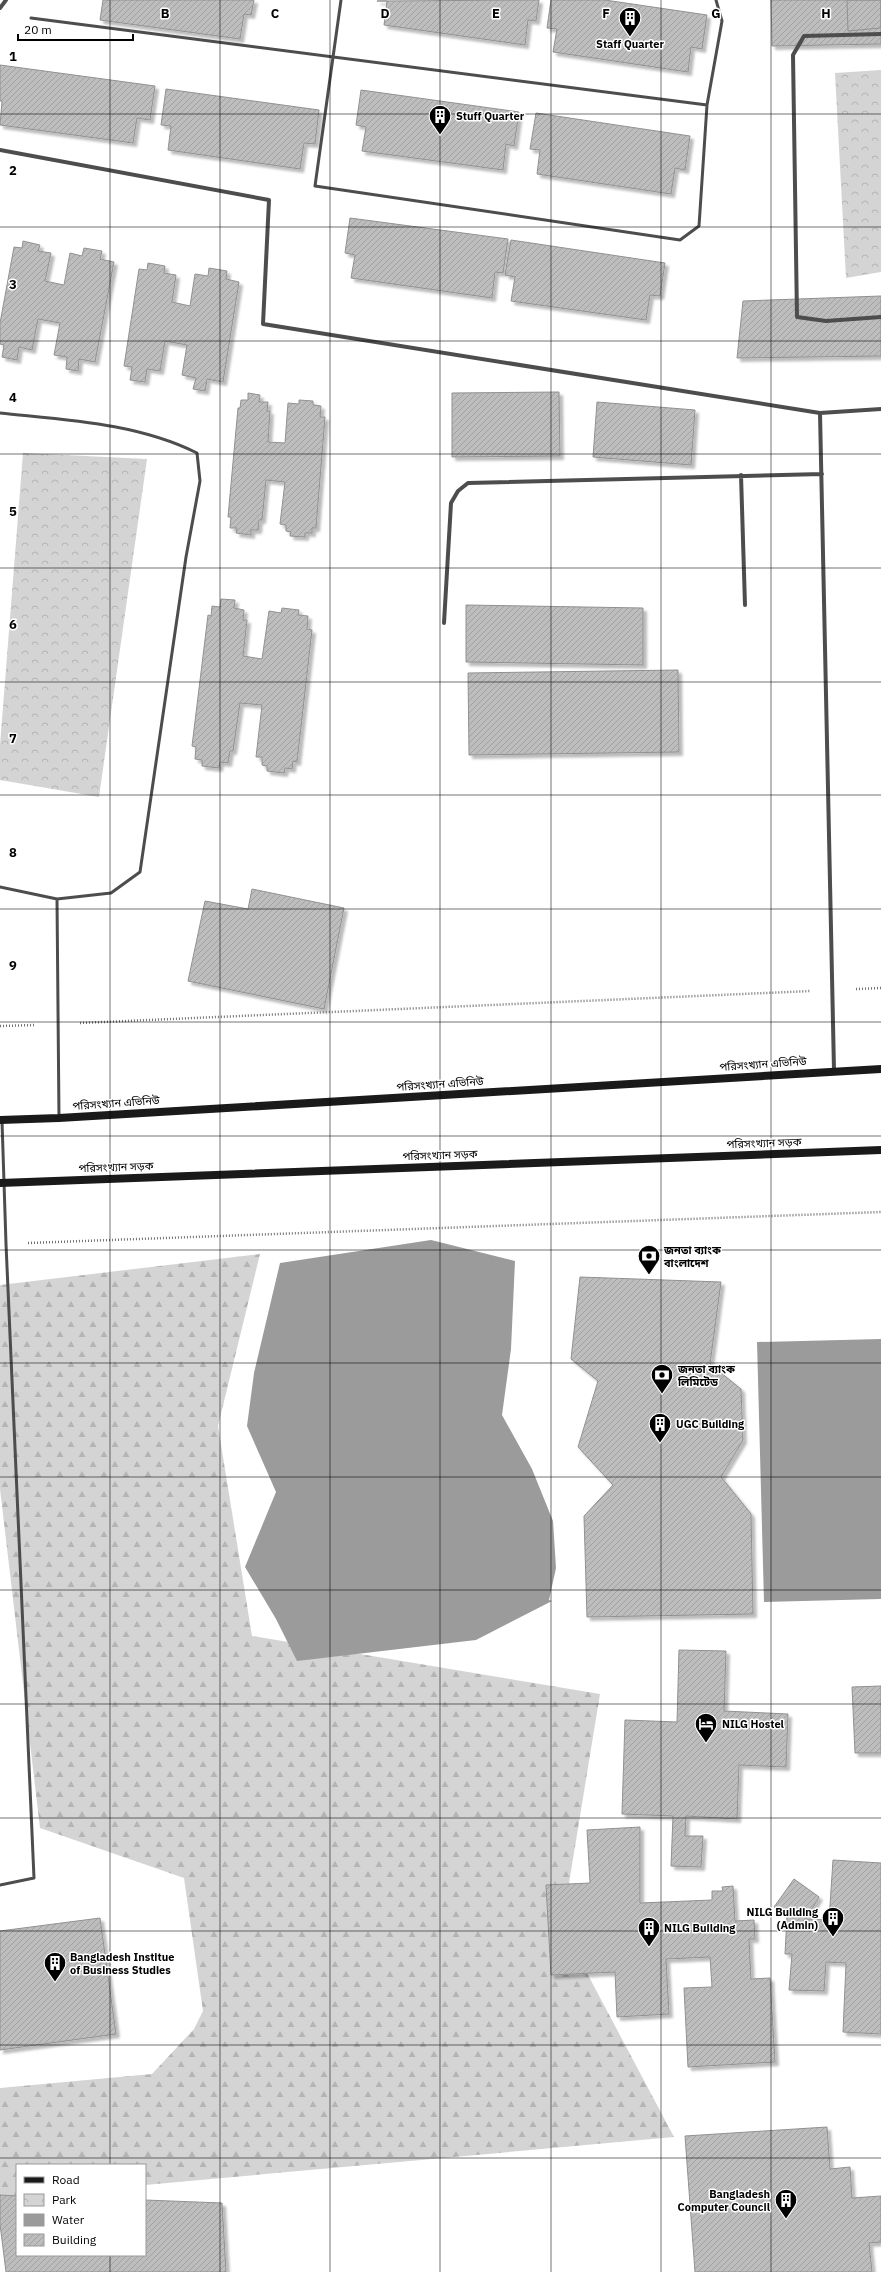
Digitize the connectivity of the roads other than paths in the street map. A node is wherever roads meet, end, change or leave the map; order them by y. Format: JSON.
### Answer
{"nodes":[{"id":1,"x":6,"y":0,"type":"edge"},
{"id":2,"x":341,"y":0,"type":"edge"},
{"id":3,"x":716,"y":0,"type":"edge"},
{"id":4,"x":0,"y":8,"type":"edge"},
{"id":5,"x":31,"y":18,"type":"dead end"},
{"id":6,"x":881,"y":34,"type":"edge"},
{"id":7,"x":333,"y":56,"type":"junction"},
{"id":8,"x":707,"y":104,"type":"junction"},
{"id":9,"x":0,"y":150,"type":"edge"},
{"id":10,"x":881,"y":318,"type":"edge"},
{"id":11,"x":881,"y":409,"type":"edge"},
{"id":12,"x":0,"y":413,"type":"edge"},
{"id":13,"x":820,"y":413,"type":"junction"},
{"id":14,"x":822,"y":474,"type":"junction"},
{"id":15,"x":741,"y":475,"type":"junction"},
{"id":16,"x":745,"y":606,"type":"dead end"},
{"id":17,"x":444,"y":622,"type":"dead end"},
{"id":18,"x":0,"y":887,"type":"edge"},
{"id":19,"x":57,"y":900,"type":"junction"},
{"id":20,"x":881,"y":1069,"type":"edge"},
{"id":21,"x":834,"y":1070,"type":"junction"},
{"id":22,"x":59,"y":1118,"type":"junction"},
{"id":23,"x":1,"y":1120,"type":"edge"},
{"id":24,"x":881,"y":1150,"type":"edge"},
{"id":25,"x":2,"y":1183,"type":"edge"},
{"id":26,"x":0,"y":1885,"type":"edge"}],
"edges":[{"from":1,"to":4,"type":"street"},
{"from":2,"to":7,"type":"lane"},
{"from":3,"to":8,"type":"lane"},
{"from":5,"to":7,"type":"lane"},
{"from":6,"to":10,"type":"street"},
{"from":7,"to":8,"type":"lane"},
{"from":7,"to":8,"type":"lane"},
{"from":9,"to":13,"type":"street"},
{"from":11,"to":13,"type":"street"},
{"from":12,"to":19,"type":"lane"},
{"from":13,"to":14,"type":"street"},
{"from":14,"to":15,"type":"street"},
{"from":14,"to":21,"type":"street"},
{"from":15,"to":16,"type":"street"},
{"from":15,"to":17,"type":"street"},
{"from":18,"to":19,"type":"lane"},
{"from":19,"to":22,"type":"lane"},
{"from":20,"to":21,"type":"street","name":"পরিসংখ্যান এভিনিউ"},
{"from":21,"to":22,"type":"street","name":"পরিসংখ্যান এভিনিউ"},
{"from":22,"to":23,"type":"street","name":"পরিসংখ্যান এভিনিউ"},
{"from":23,"to":25,"type":"lane"},
{"from":24,"to":25,"type":"street","name":"পরিসংখ্যান সড়ক"},
{"from":25,"to":26,"type":"lane"}]}
